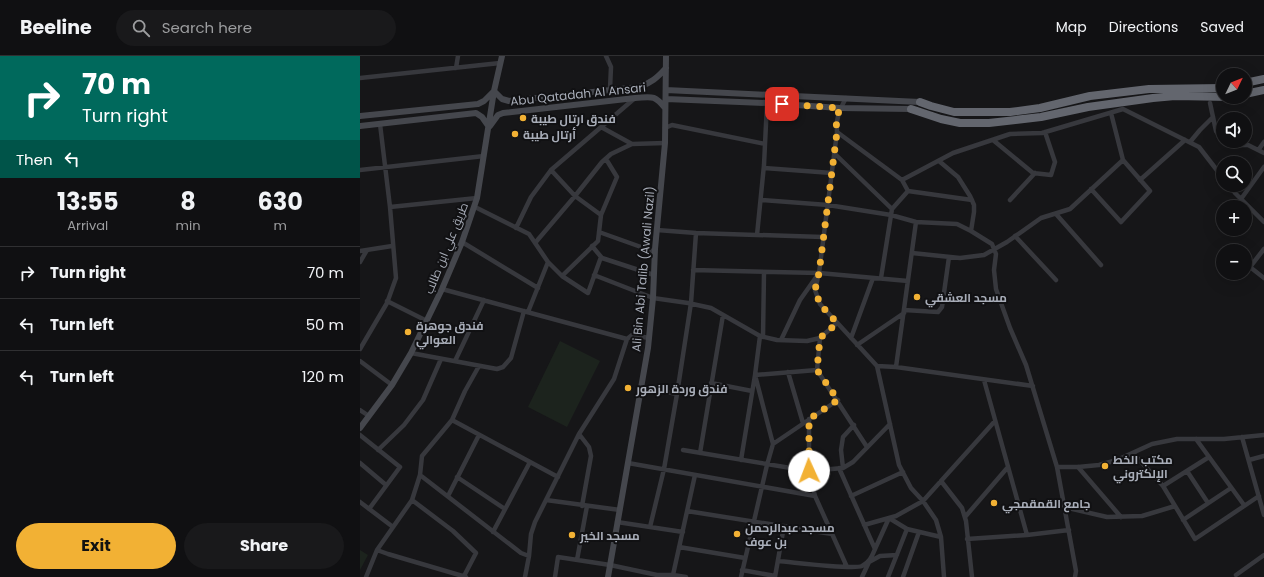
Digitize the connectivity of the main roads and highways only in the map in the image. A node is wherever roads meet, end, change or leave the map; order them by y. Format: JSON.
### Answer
{"nodes":[{"id":1,"x":502,"y":56,"type":"edge"},
{"id":2,"x":665,"y":56,"type":"edge"},
{"id":3,"x":666,"y":66,"type":"junction"},
{"id":4,"x":1264,"y":79,"type":"edge"},
{"id":5,"x":1252,"y":82,"type":"edge"},
{"id":6,"x":1216,"y":88,"type":"edge"},
{"id":7,"x":666,"y":90,"type":"junction"},
{"id":8,"x":1264,"y":90,"type":"edge"},
{"id":9,"x":494,"y":91,"type":"junction"},
{"id":10,"x":1252,"y":93,"type":"edge"},
{"id":11,"x":1216,"y":97,"type":"edge"},
{"id":12,"x":666,"y":99,"type":"junction"},
{"id":13,"x":920,"y":102,"type":"joint"},
{"id":14,"x":665,"y":108,"type":"junction"},
{"id":15,"x":911,"y":108,"type":"joint"},
{"id":16,"x":360,"y":116,"type":"edge"},
{"id":17,"x":360,"y":126,"type":"edge"},
{"id":18,"x":489,"y":127,"type":"junction"},
{"id":19,"x":360,"y":428,"type":"edge"},
{"id":20,"x":608,"y":577,"type":"edge"}],
"edges":[{"from":1,"to":9,"type":"main road","name":"طريق علي ابن طالب"},
{"from":2,"to":3,"type":"main road","name":"Ali Bin Abi Talib (Awali Nazil)"},
{"from":3,"to":7,"type":"main road","name":"Ali Bin Abi Talib (Awali Nazil)"},
{"from":3,"to":9,"type":"main road","name":"Abu Qatadah Al Ansari"},
{"from":4,"to":5,"type":"highway"},
{"from":6,"to":13,"type":"highway"},
{"from":7,"to":12,"type":"main road","name":"Ali Bin Abi Talib (Awali Nazil)"},
{"from":7,"to":13,"type":"main road"},
{"from":8,"to":10,"type":"highway"},
{"from":9,"to":16,"type":"main road","name":"Abu Qatadah Al Ansari"},
{"from":9,"to":18,"type":"main road","name":"طريق علي ابن طالب"},
{"from":11,"to":15,"type":"highway"},
{"from":12,"to":14,"type":"main road","name":"Ali Bin Abi Talib (Awali Nazil)"},
{"from":12,"to":15,"type":"main road"},
{"from":14,"to":18,"type":"main road","name":"Abu Qatadah Al Ansari"},
{"from":14,"to":20,"type":"main road","name":"Ali Bin Abi Talib (Awali Nazil)"},
{"from":17,"to":18,"type":"main road"},
{"from":18,"to":19,"type":"main road","name":"طريق علي ابن طالب"}]}
